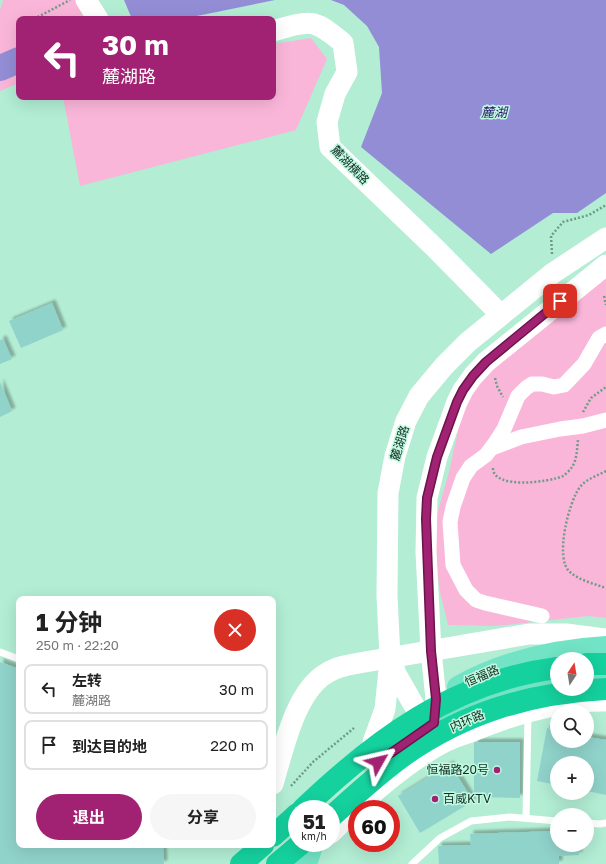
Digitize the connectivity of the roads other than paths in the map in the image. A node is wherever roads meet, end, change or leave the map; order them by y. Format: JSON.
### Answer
{"nodes":[{"id":1,"x":86,"y":0,"type":"edge"},
{"id":2,"x":96,"y":16,"type":"edge"},
{"id":3,"x":276,"y":30,"type":"edge"},
{"id":4,"x":606,"y":238,"type":"edge"},
{"id":5,"x":606,"y":264,"type":"edge"},
{"id":6,"x":500,"y":314,"type":"junction"},
{"id":7,"x":606,"y":334,"type":"edge"},
{"id":8,"x":606,"y":420,"type":"edge"},
{"id":9,"x":492,"y":448,"type":"junction"},
{"id":10,"x":542,"y":616,"type":"dead end"},
{"id":11,"x":606,"y":639,"type":"edge"},
{"id":12,"x":606,"y":647,"type":"edge"},
{"id":13,"x":431,"y":651,"type":"junction"},
{"id":14,"x":0,"y":652,"type":"edge"},
{"id":15,"x":390,"y":657,"type":"junction"},
{"id":16,"x":16,"y":658,"type":"edge"},
{"id":17,"x":359,"y":663,"type":"junction"},
{"id":18,"x":594,"y":664,"type":"edge"},
{"id":19,"x":606,"y":664,"type":"edge"},
{"id":20,"x":550,"y":669,"type":"edge"},
{"id":21,"x":606,"y":676,"type":"edge"},
{"id":22,"x":594,"y":677,"type":"edge"},
{"id":23,"x":550,"y":687,"type":"edge"},
{"id":24,"x":550,"y":688,"type":"edge"},
{"id":25,"x":606,"y":689,"type":"edge"},
{"id":26,"x":594,"y":690,"type":"edge"},
{"id":27,"x":387,"y":693,"type":"junction"},
{"id":28,"x":594,"y":695,"type":"edge"},
{"id":29,"x":606,"y":696,"type":"edge"},
{"id":30,"x":436,"y":699,"type":"junction"},
{"id":31,"x":606,"y":701,"type":"edge"},
{"id":32,"x":417,"y":710,"type":"junction"},
{"id":33,"x":528,"y":712,"type":"junction"},
{"id":34,"x":434,"y":723,"type":"junction"},
{"id":35,"x":373,"y":742,"type":"junction"},
{"id":36,"x":276,"y":774,"type":"edge"},
{"id":37,"x":313,"y":800,"type":"edge"},
{"id":38,"x":320,"y":800,"type":"edge"},
{"id":39,"x":340,"y":800,"type":"edge"},
{"id":40,"x":340,"y":809,"type":"edge"},
{"id":41,"x":526,"y":818,"type":"junction"},
{"id":42,"x":550,"y":820,"type":"edge"},
{"id":43,"x":288,"y":822,"type":"edge"},
{"id":44,"x":594,"y":823,"type":"edge"},
{"id":45,"x":606,"y":823,"type":"edge"},
{"id":46,"x":340,"y":824,"type":"edge"},
{"id":47,"x":276,"y":833,"type":"edge"},
{"id":48,"x":246,"y":848,"type":"edge"},
{"id":49,"x":259,"y":848,"type":"edge"},
{"id":50,"x":262,"y":848,"type":"edge"},
{"id":51,"x":236,"y":864,"type":"edge"},
{"id":52,"x":241,"y":864,"type":"edge"},
{"id":53,"x":263,"y":864,"type":"edge"},
{"id":54,"x":412,"y":864,"type":"edge"}],
"edges":[{"from":1,"to":2,"type":"main road"},
{"from":3,"to":6,"type":"main road","name":"麓湖横路"},
{"from":4,"to":6,"type":"main road","name":"麓湖路"},
{"from":5,"to":13,"type":"main road"},
{"from":6,"to":15,"type":"main road","name":"麓湖路"},
{"from":7,"to":9,"type":"street"},
{"from":8,"to":9,"type":"street"},
{"from":9,"to":10,"type":"street"},
{"from":11,"to":13,"type":"main road"},
{"from":12,"to":30,"type":"main road","name":"恒福路"},
{"from":13,"to":15,"type":"main road"},
{"from":13,"to":30,"type":"main road"},
{"from":14,"to":16,"type":"lane"},
{"from":15,"to":17,"type":"main road"},
{"from":15,"to":27,"type":"main road"},
{"from":15,"to":32,"type":"main road","name":"麓湖路"},
{"from":17,"to":27,"type":"main road"},
{"from":17,"to":36,"type":"main road"},
{"from":18,"to":19,"type":"highway"},
{"from":20,"to":37,"type":"highway"},
{"from":21,"to":22,"type":"main road"},
{"from":23,"to":34,"type":"main road","name":"恒福路"},
{"from":24,"to":40,"type":"highway","name":"内环路"},
{"from":25,"to":26,"type":"highway","name":"内环路"},
{"from":27,"to":35,"type":"main road"},
{"from":28,"to":29,"type":"highway"},
{"from":30,"to":32,"type":"main road","name":"恒福路"},
{"from":30,"to":34,"type":"main road"},
{"from":31,"to":33,"type":"main road"},
{"from":32,"to":34,"type":"main road","name":"麓湖路"},
{"from":32,"to":35,"type":"main road","name":"恒福路"},
{"from":33,"to":41,"type":"lane"},
{"from":33,"to":46,"type":"main road"},
{"from":34,"to":39,"type":"main road"},
{"from":35,"to":38,"type":"main road"},
{"from":41,"to":42,"type":"lane"},
{"from":41,"to":54,"type":"lane"},
{"from":43,"to":47,"type":"highway"},
{"from":44,"to":45,"type":"lane"},
{"from":48,"to":51,"type":"main road"},
{"from":49,"to":52,"type":"highway"},
{"from":50,"to":53,"type":"main road"}]}
